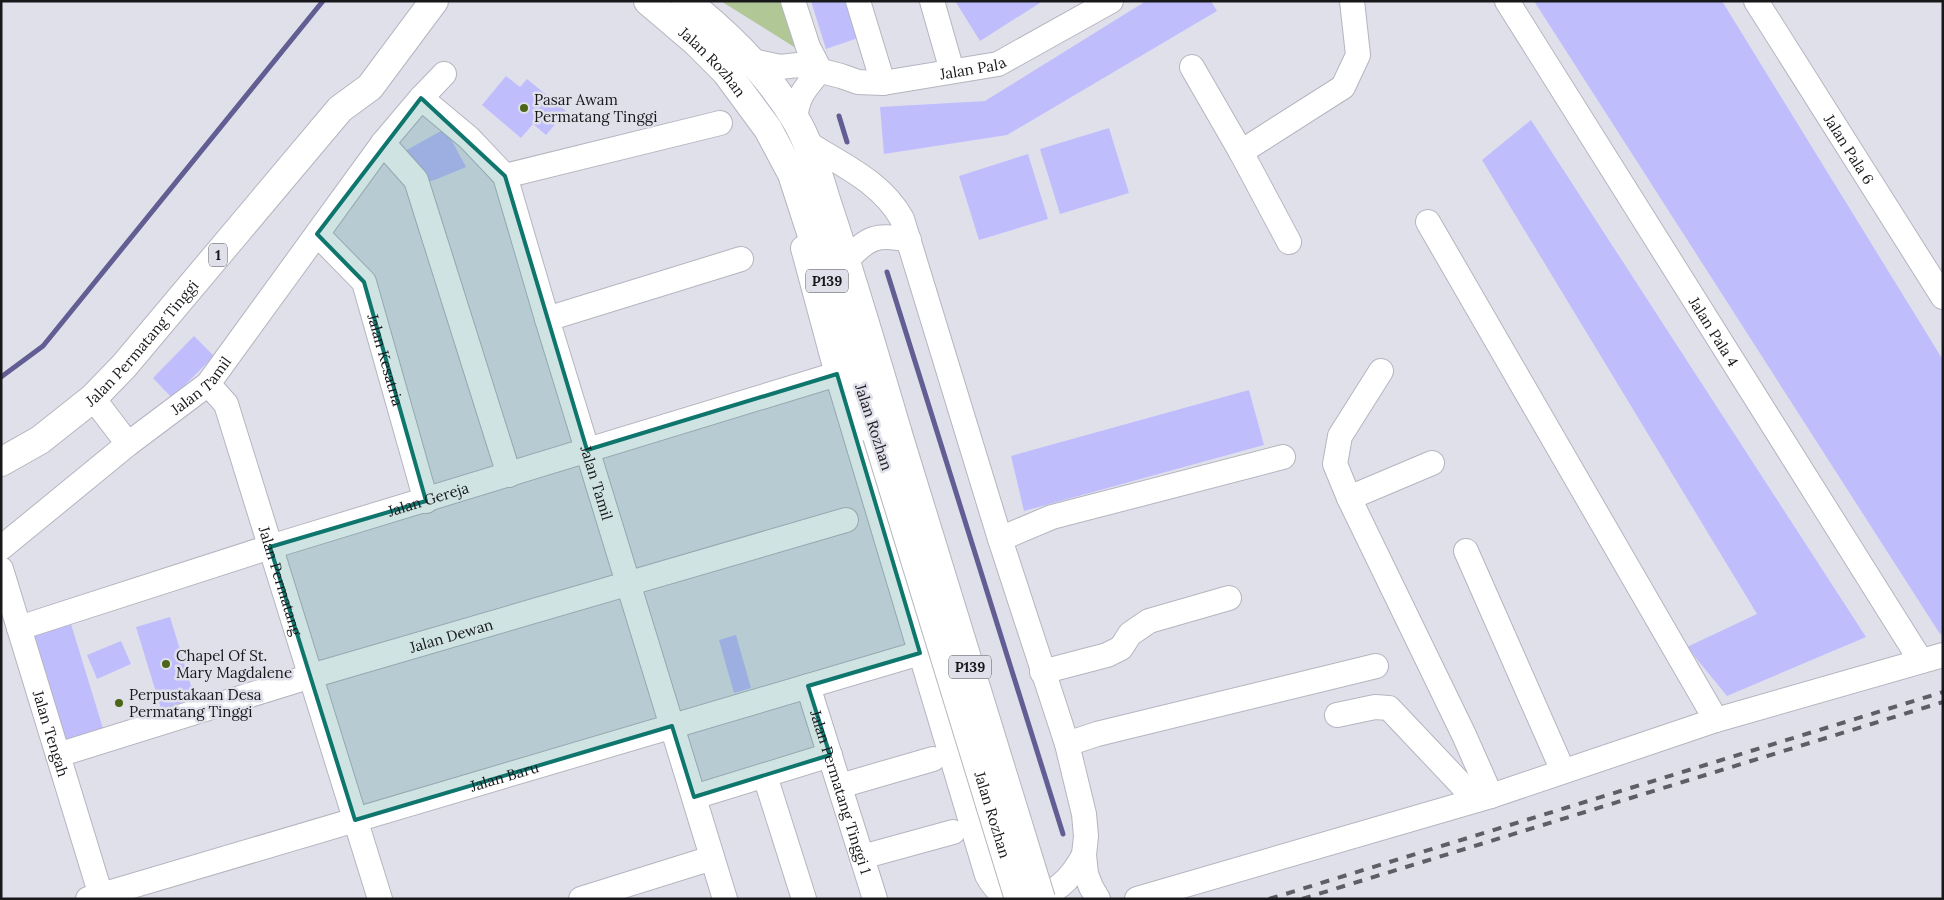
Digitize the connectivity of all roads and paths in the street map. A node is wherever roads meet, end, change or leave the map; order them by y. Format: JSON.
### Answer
{"nodes":[{"id":1,"x":410,"y":1,"type":"edge"},
{"id":2,"x":434,"y":1,"type":"edge"},
{"id":3,"x":648,"y":1,"type":"edge"},
{"id":4,"x":686,"y":1,"type":"edge"},
{"id":5,"x":793,"y":1,"type":"edge"},
{"id":6,"x":858,"y":1,"type":"edge"},
{"id":7,"x":932,"y":1,"type":"edge"},
{"id":8,"x":1111,"y":1,"type":"edge"},
{"id":9,"x":1352,"y":1,"type":"edge"},
{"id":10,"x":1507,"y":1,"type":"edge"},
{"id":11,"x":1756,"y":1,"type":"edge"},
{"id":12,"x":753,"y":61,"type":"junction"},
{"id":13,"x":1192,"y":67,"type":"dead end"},
{"id":14,"x":820,"y":70,"type":"junction"},
{"id":15,"x":952,"y":71,"type":"junction"},
{"id":16,"x":444,"y":74,"type":"dead end"},
{"id":17,"x":883,"y":83,"type":"junction"},
{"id":18,"x":421,"y":98,"type":"junction"},
{"id":19,"x":340,"y":109,"type":"junction"},
{"id":20,"x":720,"y":123,"type":"dead end"},
{"id":21,"x":768,"y":129,"type":"junction"},
{"id":22,"x":801,"y":130,"type":"junction"},
{"id":23,"x":383,"y":143,"type":"junction"},
{"id":24,"x":1240,"y":152,"type":"junction"},
{"id":25,"x":506,"y":176,"type":"junction"},
{"id":26,"x":1428,"y":222,"type":"dead end"},
{"id":27,"x":317,"y":234,"type":"junction"},
{"id":28,"x":909,"y":240,"type":"junction"},
{"id":29,"x":1289,"y":242,"type":"dead end"},
{"id":30,"x":741,"y":259,"type":"dead end"},
{"id":31,"x":846,"y":261,"type":"junction"},
{"id":32,"x":1943,"y":298,"type":"edge"},
{"id":33,"x":547,"y":320,"type":"junction"},
{"id":34,"x":1381,"y":371,"type":"dead end"},
{"id":35,"x":837,"y":374,"type":"junction"},
{"id":36,"x":208,"y":384,"type":"junction"},
{"id":37,"x":93,"y":398,"type":"junction"},
{"id":38,"x":888,"y":435,"type":"junction"},
{"id":39,"x":128,"y":444,"type":"junction"},
{"id":40,"x":588,"y":450,"type":"junction"},
{"id":41,"x":1283,"y":457,"type":"dead end"},
{"id":42,"x":1,"y":462,"type":"edge"},
{"id":43,"x":1432,"y":463,"type":"dead end"},
{"id":44,"x":509,"y":475,"type":"junction"},
{"id":45,"x":1349,"y":498,"type":"junction"},
{"id":46,"x":426,"y":500,"type":"junction"},
{"id":47,"x":846,"y":520,"type":"dead end"},
{"id":48,"x":1000,"y":539,"type":"junction"},
{"id":49,"x":270,"y":547,"type":"junction"},
{"id":50,"x":1,"y":548,"type":"edge"},
{"id":51,"x":1466,"y":551,"type":"dead end"},
{"id":52,"x":1,"y":569,"type":"edge"},
{"id":53,"x":628,"y":583,"type":"junction"},
{"id":54,"x":1229,"y":598,"type":"dead end"},
{"id":55,"x":19,"y":628,"type":"junction"},
{"id":56,"x":920,"y":653,"type":"junction"},
{"id":57,"x":1932,"y":658,"type":"edge"},
{"id":58,"x":1376,"y":666,"type":"dead end"},
{"id":59,"x":1042,"y":672,"type":"junction"},
{"id":60,"x":311,"y":676,"type":"junction"},
{"id":61,"x":808,"y":686,"type":"junction"},
{"id":62,"x":1337,"y":715,"type":"dead end"},
{"id":63,"x":1716,"y":720,"type":"junction"},
{"id":64,"x":672,"y":726,"type":"junction"},
{"id":65,"x":1067,"y":744,"type":"junction"},
{"id":66,"x":58,"y":755,"type":"junction"},
{"id":67,"x":830,"y":755,"type":"junction"},
{"id":68,"x":933,"y":759,"type":"dead end"},
{"id":69,"x":1563,"y":771,"type":"junction"},
{"id":70,"x":765,"y":776,"type":"junction"},
{"id":71,"x":840,"y":786,"type":"junction"},
{"id":72,"x":694,"y":797,"type":"junction"},
{"id":73,"x":1483,"y":798,"type":"junction"},
{"id":74,"x":356,"y":820,"type":"junction"},
{"id":75,"x":953,"y":832,"type":"dead end"},
{"id":76,"x":1084,"y":855,"type":"junction"},
{"id":77,"x":862,"y":857,"type":"junction"},
{"id":78,"x":712,"y":858,"type":"junction"},
{"id":79,"x":1065,"y":882,"type":"junction"},
{"id":80,"x":97,"y":898,"type":"edge"},
{"id":81,"x":380,"y":899,"type":"edge"},
{"id":82,"x":581,"y":899,"type":"edge"},
{"id":83,"x":726,"y":899,"type":"edge"},
{"id":84,"x":804,"y":899,"type":"edge"},
{"id":85,"x":875,"y":899,"type":"edge"},
{"id":86,"x":1020,"y":899,"type":"edge"},
{"id":87,"x":1025,"y":899,"type":"edge"},
{"id":88,"x":1041,"y":899,"type":"edge"},
{"id":89,"x":1088,"y":899,"type":"edge"},
{"id":90,"x":1098,"y":899,"type":"edge"},
{"id":91,"x":1137,"y":899,"type":"edge"}],
"edges":[{"from":1,"to":19,"type":"main road","name":"Jalan Permatang Tinggi","number":"1"},
{"from":2,"to":19,"type":"main road","name":"Jalan Permatang Tinggi","number":"1"},
{"from":3,"to":21,"type":"main road","name":"Jalan Rozhan","number":"P139"},
{"from":4,"to":12,"type":"main road","name":"Jalan Rozhan","number":"P139"},
{"from":5,"to":14,"type":"street"},
{"from":6,"to":17,"type":"street"},
{"from":7,"to":15,"type":"street"},
{"from":8,"to":15,"type":"street","name":"Jalan Pala"},
{"from":9,"to":24,"type":"street"},
{"from":10,"to":57,"type":"street","name":"Jalan Pala 4"},
{"from":11,"to":32,"type":"street","name":"Jalan Pala 6"},
{"from":12,"to":14,"type":"street","name":"Jalan Pala"},
{"from":12,"to":22,"type":"main road","name":"Jalan Rozhan","number":"P139"},
{"from":13,"to":24,"type":"street"},
{"from":14,"to":17,"type":"street","name":"Jalan Pala"},
{"from":14,"to":22,"type":"street"},
{"from":15,"to":17,"type":"street","name":"Jalan Pala"},
{"from":16,"to":18,"type":"street","name":"Jalan Tamil"},
{"from":18,"to":23,"type":"street","name":"Jalan Tamil"},
{"from":18,"to":25,"type":"street","name":"Jalan Tamil"},
{"from":19,"to":37,"type":"main road","name":"Jalan Permatang Tinggi","number":"1"},
{"from":20,"to":25,"type":"street"},
{"from":21,"to":35,"type":"street"},
{"from":21,"to":38,"type":"main road","name":"Jalan Rozhan","number":"P139"},
{"from":22,"to":28,"type":"street"},
{"from":22,"to":31,"type":"main road","name":"Jalan Rozhan","number":"P139"},
{"from":23,"to":27,"type":"street","name":"Jalan Tamil"},
{"from":23,"to":44,"type":"street"},
{"from":24,"to":29,"type":"street"},
{"from":25,"to":33,"type":"street","name":"Jalan Tamil"},
{"from":26,"to":63,"type":"street"},
{"from":27,"to":36,"type":"street","name":"Jalan Tamil"},
{"from":27,"to":46,"type":"street","name":"Jalan Kesatria"},
{"from":28,"to":31,"type":"street"},
{"from":28,"to":48,"type":"street"},
{"from":30,"to":33,"type":"street"},
{"from":31,"to":38,"type":"main road","name":"Jalan Rozhan","number":"P139"},
{"from":33,"to":40,"type":"street","name":"Jalan Tamil"},
{"from":34,"to":45,"type":"street"},
{"from":35,"to":40,"type":"street","name":"Jalan Gereja"},
{"from":35,"to":56,"type":"street"},
{"from":36,"to":39,"type":"street","name":"Jalan Tamil"},
{"from":36,"to":49,"type":"street","name":"Jalan Permatang"},
{"from":37,"to":39,"type":"street"},
{"from":37,"to":42,"type":"main road","name":"Jalan Permatang Tinggi","number":"1"},
{"from":38,"to":86,"type":"main road","name":"Jalan Rozhan","number":"P139","bridge":true},
{"from":38,"to":88,"type":"main road","name":"Jalan Rozhan","number":"P139","bridge":true},
{"from":39,"to":50,"type":"street","name":"Jalan Tamil"},
{"from":40,"to":44,"type":"street","name":"Jalan Gereja"},
{"from":40,"to":53,"type":"street","name":"Jalan Tamil"},
{"from":41,"to":48,"type":"street"},
{"from":43,"to":45,"type":"street"},
{"from":44,"to":46,"type":"street","name":"Jalan Gereja"},
{"from":45,"to":73,"type":"street"},
{"from":46,"to":49,"type":"street","name":"Jalan Gereja"},
{"from":47,"to":53,"type":"street","name":"Jalan Dewan"},
{"from":48,"to":59,"type":"street"},
{"from":49,"to":55,"type":"street","name":"Jalan Gereja"},
{"from":49,"to":60,"type":"street","name":"Jalan Permatang"},
{"from":51,"to":69,"type":"street"},
{"from":52,"to":55,"type":"street","name":"Jalan Tengah"},
{"from":53,"to":60,"type":"street","name":"Jalan Dewan"},
{"from":53,"to":64,"type":"street","name":"Jalan Tamil"},
{"from":54,"to":59,"type":"street"},
{"from":55,"to":66,"type":"street","name":"Jalan Tengah"},
{"from":56,"to":61,"type":"street","name":"Jalan Baru"},
{"from":56,"to":86,"type":"street"},
{"from":57,"to":63,"type":"street"},
{"from":58,"to":65,"type":"street"},
{"from":59,"to":65,"type":"street"},
{"from":60,"to":66,"type":"street","name":"Jalan Dewan"},
{"from":60,"to":74,"type":"street","name":"Jalan Permatang"},
{"from":61,"to":64,"type":"street","name":"Jalan Baru"},
{"from":61,"to":67,"type":"street","name":"Jalan Permatang Tinggi 1"},
{"from":62,"to":73,"type":"street"},
{"from":63,"to":69,"type":"street"},
{"from":64,"to":72,"type":"street","name":"Jalan Tamil"},
{"from":64,"to":74,"type":"street","name":"Jalan Baru"},
{"from":65,"to":76,"type":"street"},
{"from":66,"to":80,"type":"street","name":"Jalan Tengah"},
{"from":67,"to":70,"type":"street"},
{"from":67,"to":71,"type":"street","name":"Jalan Permatang Tinggi 1"},
{"from":68,"to":71,"type":"street"},
{"from":69,"to":73,"type":"street"},
{"from":70,"to":72,"type":"street"},
{"from":70,"to":84,"type":"street"},
{"from":71,"to":77,"type":"street","name":"Jalan Permatang Tinggi 1"},
{"from":72,"to":78,"type":"street","name":"Jalan Tamil"},
{"from":73,"to":91,"type":"street"},
{"from":74,"to":80,"type":"street","name":"Jalan Baru"},
{"from":74,"to":81,"type":"street","name":"Jalan Permatang"},
{"from":75,"to":77,"type":"street"},
{"from":76,"to":79,"type":"street"},
{"from":76,"to":90,"type":"street"},
{"from":77,"to":85,"type":"street","name":"Jalan Permatang Tinggi 1"},
{"from":78,"to":82,"type":"street"},
{"from":78,"to":83,"type":"street","name":"Jalan Tamil"},
{"from":79,"to":87,"type":"street"},
{"from":79,"to":89,"type":"street"}]}
